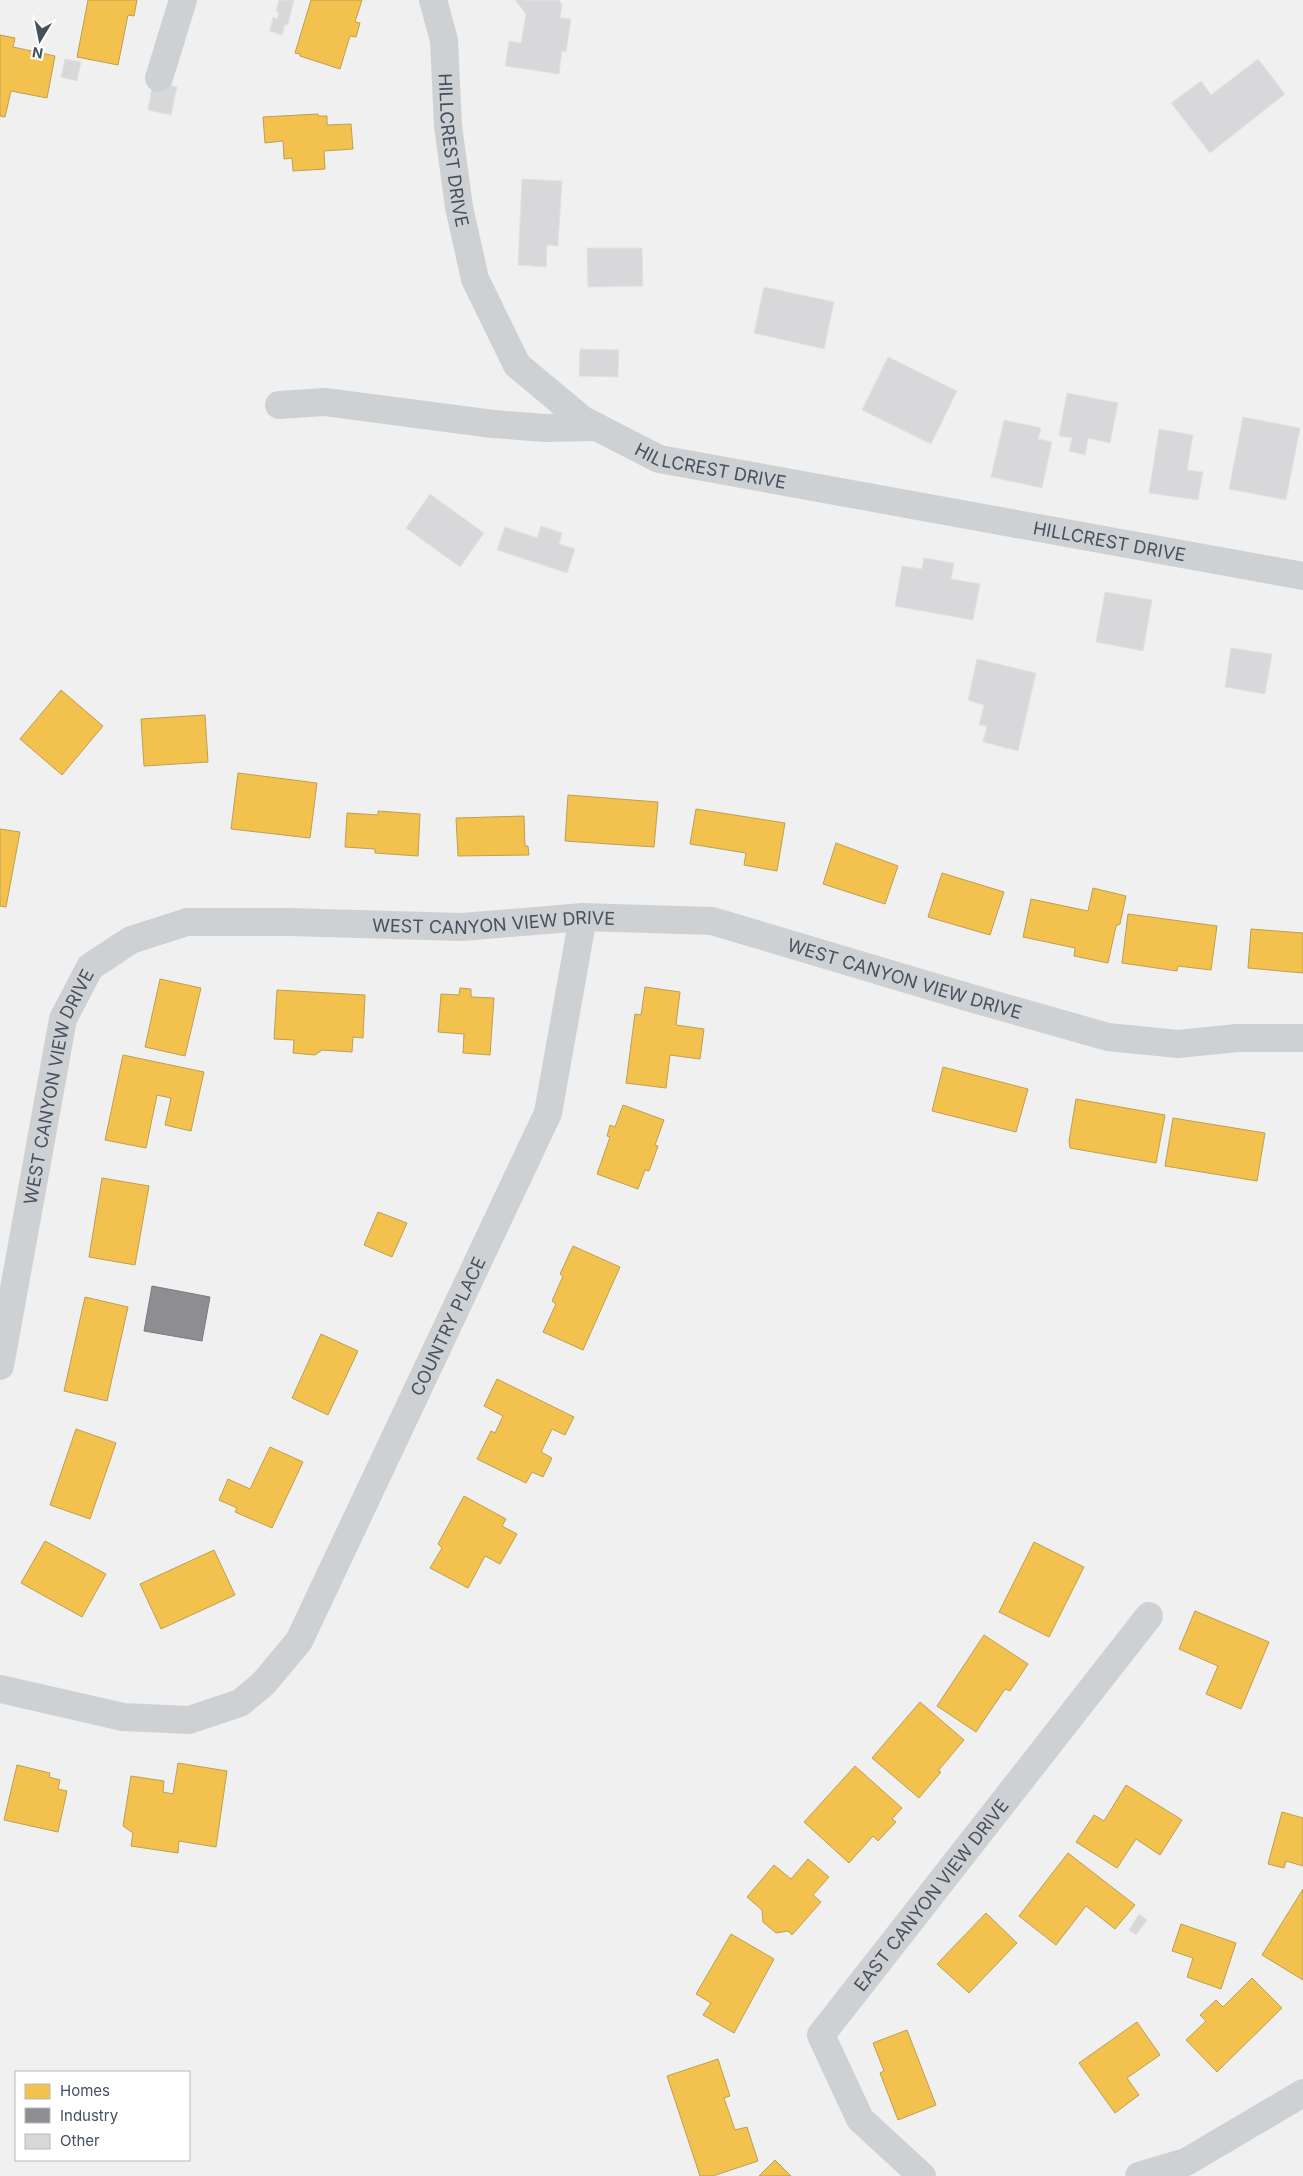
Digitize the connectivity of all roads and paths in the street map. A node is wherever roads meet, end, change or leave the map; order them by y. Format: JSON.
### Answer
{"nodes":[{"id":1,"x":183,"y":0,"type":"edge"},
{"id":2,"x":433,"y":0,"type":"edge"},
{"id":3,"x":159,"y":78,"type":"dead end"},
{"id":4,"x":279,"y":406,"type":"dead end"},
{"id":5,"x":596,"y":427,"type":"junction"},
{"id":6,"x":1303,"y":576,"type":"edge"},
{"id":7,"x":583,"y":917,"type":"junction"},
{"id":8,"x":1303,"y":1038,"type":"edge"},
{"id":9,"x":0,"y":1366,"type":"edge"},
{"id":10,"x":1150,"y":1616,"type":"dead end"},
{"id":11,"x":0,"y":1689,"type":"edge"},
{"id":12,"x":1303,"y":2092,"type":"edge"},
{"id":13,"x":922,"y":2176,"type":"edge"},
{"id":14,"x":1139,"y":2176,"type":"edge"}],
"edges":[{"from":1,"to":3,"type":"street"},
{"from":2,"to":5,"type":"street","name":"HILLCREST DRIVE"},
{"from":4,"to":5,"type":"street"},
{"from":5,"to":6,"type":"street","name":"HILLCREST DRIVE"},
{"from":7,"to":8,"type":"street","name":"WEST CANYON VIEW DRIVE"},
{"from":7,"to":9,"type":"street","name":"WEST CANYON VIEW DRIVE"},
{"from":7,"to":11,"type":"street","name":"COUNTRY PLACE"},
{"from":10,"to":13,"type":"street","name":"EAST CANYON VIEW DRIVE"},
{"from":12,"to":14,"type":"street"}]}
